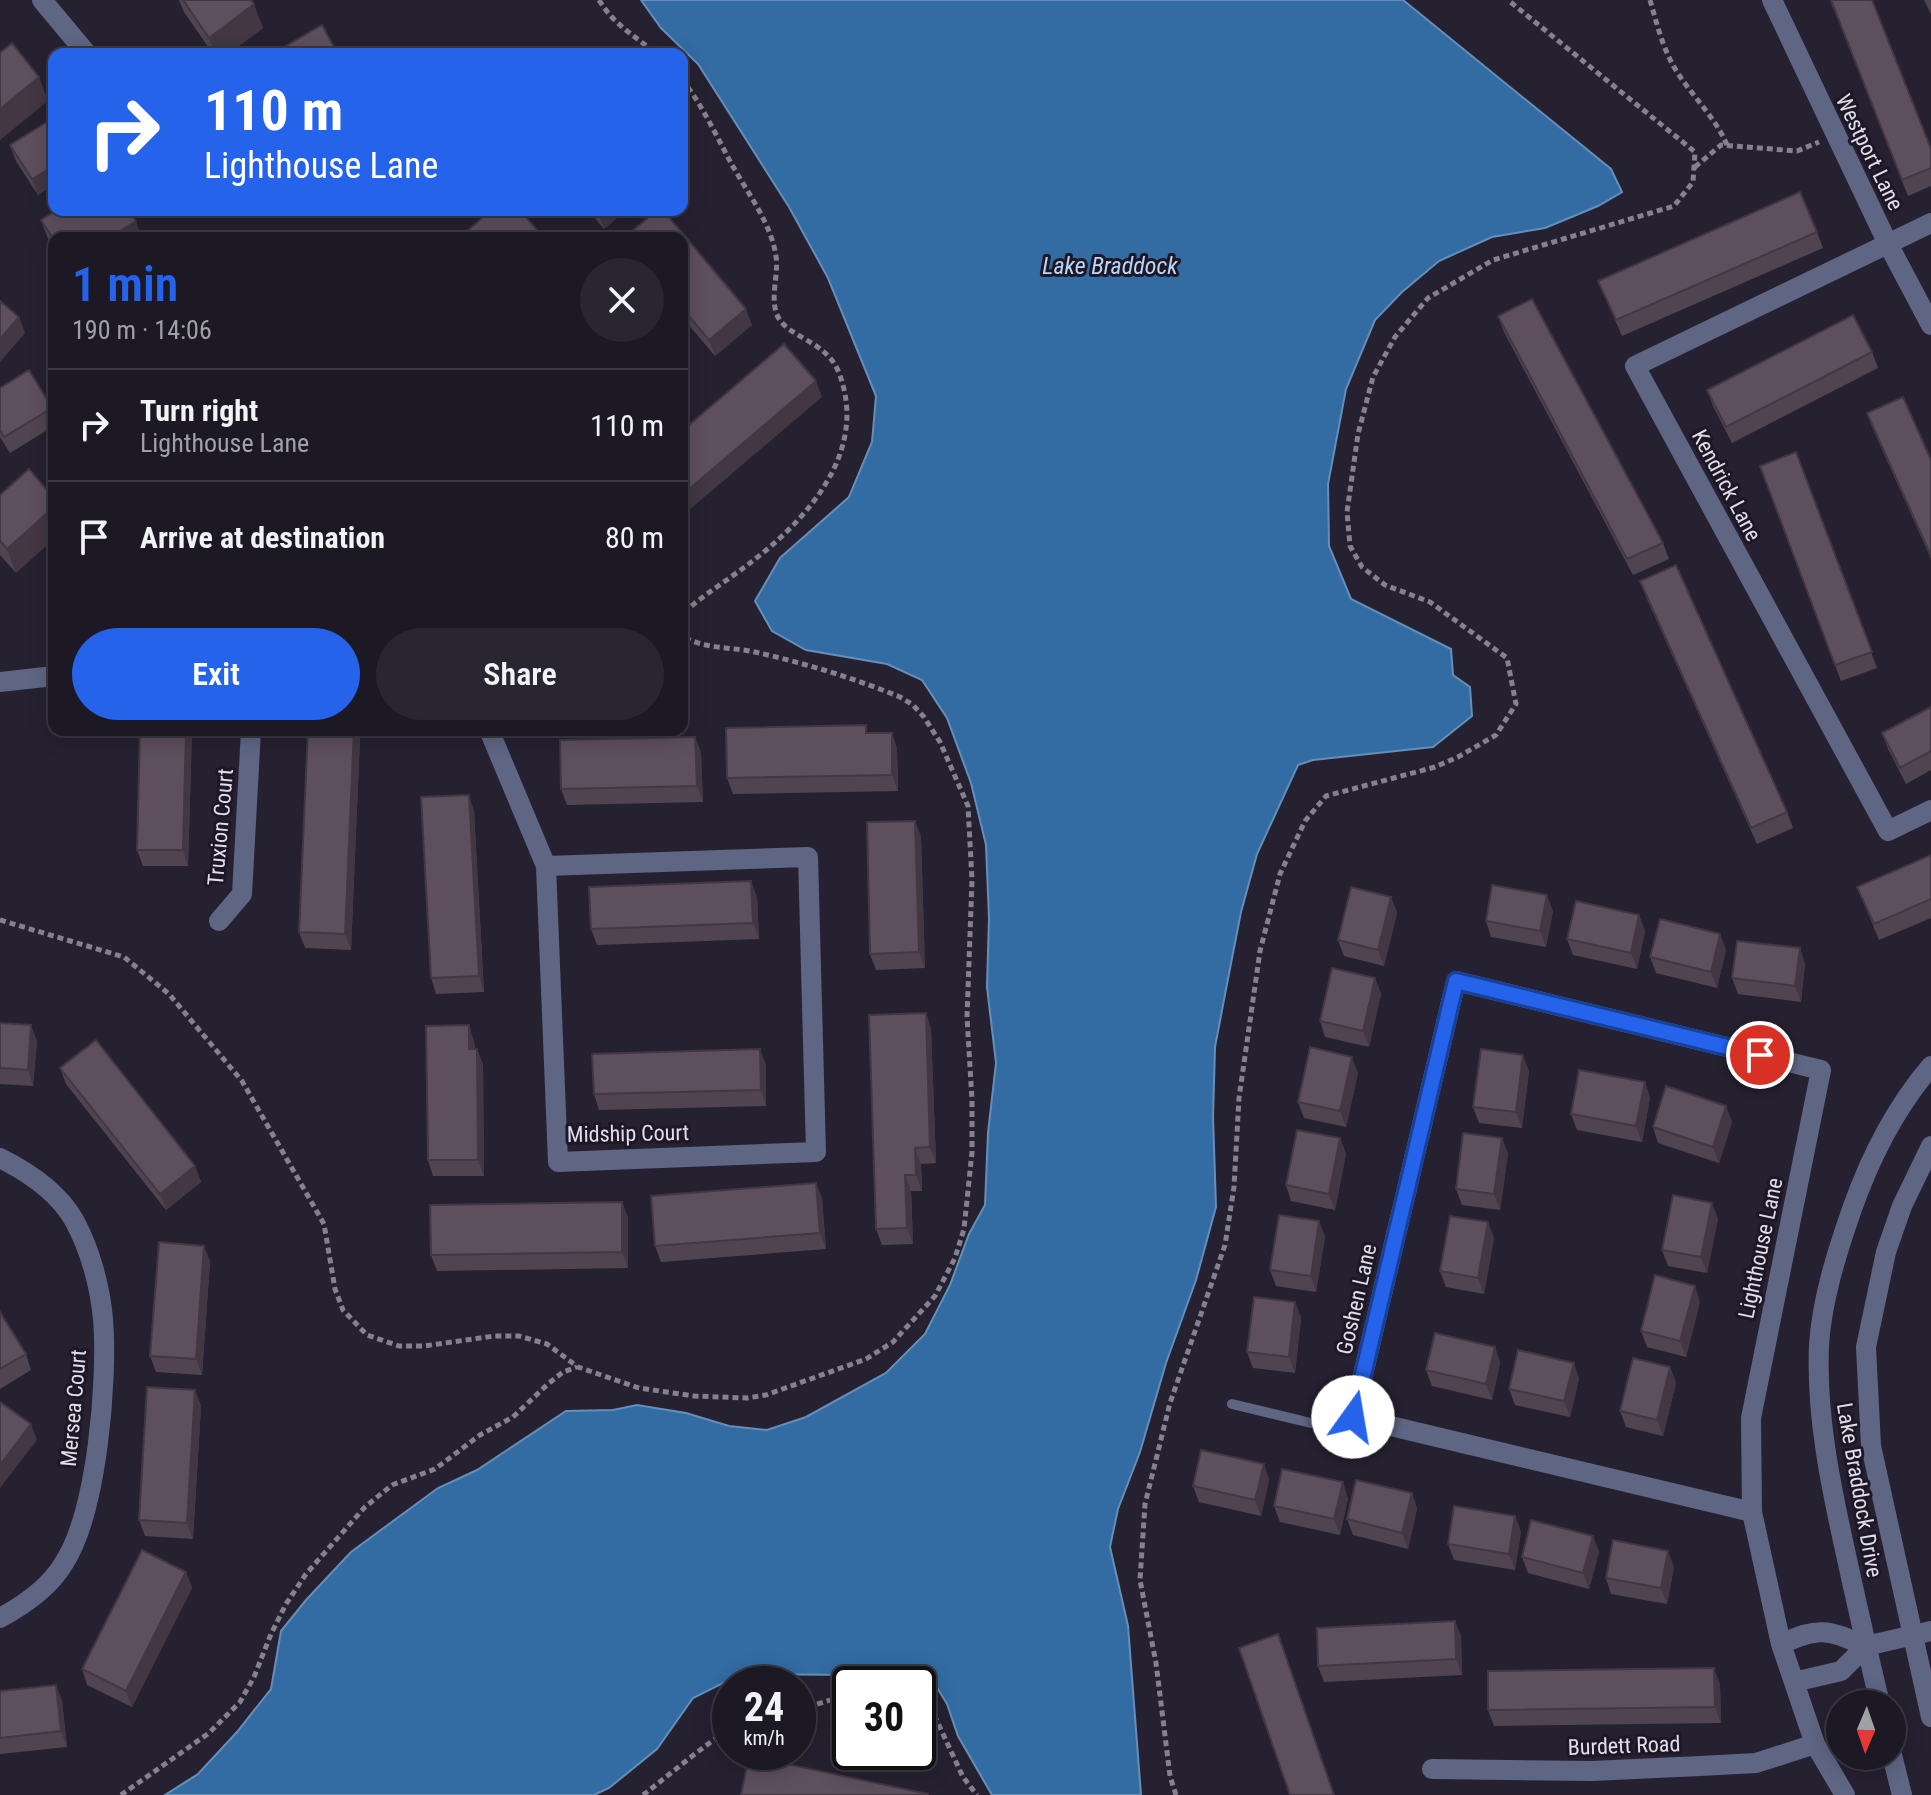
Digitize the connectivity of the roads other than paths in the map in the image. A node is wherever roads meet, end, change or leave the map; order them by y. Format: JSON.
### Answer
{"nodes":[{"id":1,"x":42,"y":0,"type":"edge"},
{"id":2,"x":1772,"y":0,"type":"edge"},
{"id":3,"x":82,"y":48,"type":"edge"},
{"id":4,"x":1931,"y":223,"type":"edge"},
{"id":5,"x":1888,"y":244,"type":"junction"},
{"id":6,"x":1931,"y":325,"type":"edge"},
{"id":7,"x":48,"y":677,"type":"edge"},
{"id":8,"x":0,"y":682,"type":"edge"},
{"id":9,"x":251,"y":736,"type":"edge"},
{"id":10,"x":492,"y":736,"type":"edge"},
{"id":11,"x":1931,"y":810,"type":"edge"},
{"id":12,"x":546,"y":866,"type":"junction"},
{"id":13,"x":219,"y":921,"type":"dead end"},
{"id":14,"x":1456,"y":981,"type":"joint"},
{"id":15,"x":1931,"y":1066,"type":"edge"},
{"id":16,"x":1931,"y":1146,"type":"edge"},
{"id":17,"x":0,"y":1158,"type":"edge"},
{"id":18,"x":1232,"y":1404,"type":"dead end"},
{"id":19,"x":1353,"y":1417,"type":"junction"},
{"id":20,"x":1752,"y":1512,"type":"junction"},
{"id":21,"x":0,"y":1618,"type":"edge"},
{"id":22,"x":1921,"y":1633,"type":"edge"},
{"id":23,"x":1781,"y":1644,"type":"junction"},
{"id":24,"x":1866,"y":1646,"type":"junction"},
{"id":25,"x":1794,"y":1682,"type":"junction"},
{"id":26,"x":1877,"y":1690,"type":"edge"},
{"id":27,"x":1931,"y":1717,"type":"edge"},
{"id":28,"x":1815,"y":1744,"type":"junction"},
{"id":29,"x":1432,"y":1769,"type":"dead end"},
{"id":30,"x":1896,"y":1770,"type":"edge"},
{"id":31,"x":1845,"y":1795,"type":"edge"},
{"id":32,"x":1902,"y":1795,"type":"edge"}],
"edges":[{"from":1,"to":3,"type":"street"},
{"from":2,"to":5,"type":"street","name":"Westport Lane"},
{"from":4,"to":5,"type":"street"},
{"from":5,"to":6,"type":"street","name":"Westport Lane"},
{"from":5,"to":11,"type":"street","name":"Kendrick Lane"},
{"from":7,"to":8,"type":"street"},
{"from":9,"to":13,"type":"street","name":"Truxion Court"},
{"from":10,"to":12,"type":"street"},
{"from":12,"to":12,"type":"street","name":"Midship Court"},
{"from":14,"to":19,"type":"street","name":"Goshen Lane"},
{"from":14,"to":20,"type":"street","name":"Lighthouse Lane"},
{"from":15,"to":24,"type":"street","name":"Lake Braddock Drive"},
{"from":16,"to":22,"type":"street","name":"Lake Braddock Drive"},
{"from":17,"to":21,"type":"street","name":"Mersea Court"},
{"from":18,"to":19,"type":"lane"},
{"from":19,"to":20,"type":"street"},
{"from":20,"to":23,"type":"street","name":"Lighthouse Lane"},
{"from":22,"to":24,"type":"street"},
{"from":22,"to":27,"type":"street","name":"Lake Braddock Drive"},
{"from":23,"to":24,"type":"street"},
{"from":23,"to":25,"type":"street","name":"Lighthouse Lane"},
{"from":24,"to":25,"type":"street"},
{"from":24,"to":26,"type":"street","name":"Lake Braddock Drive"},
{"from":25,"to":28,"type":"street","name":"Lighthouse Lane"},
{"from":28,"to":29,"type":"street","name":"Burdett Road"},
{"from":28,"to":31,"type":"street","name":"Lighthouse Lane"},
{"from":30,"to":32,"type":"street"}]}
